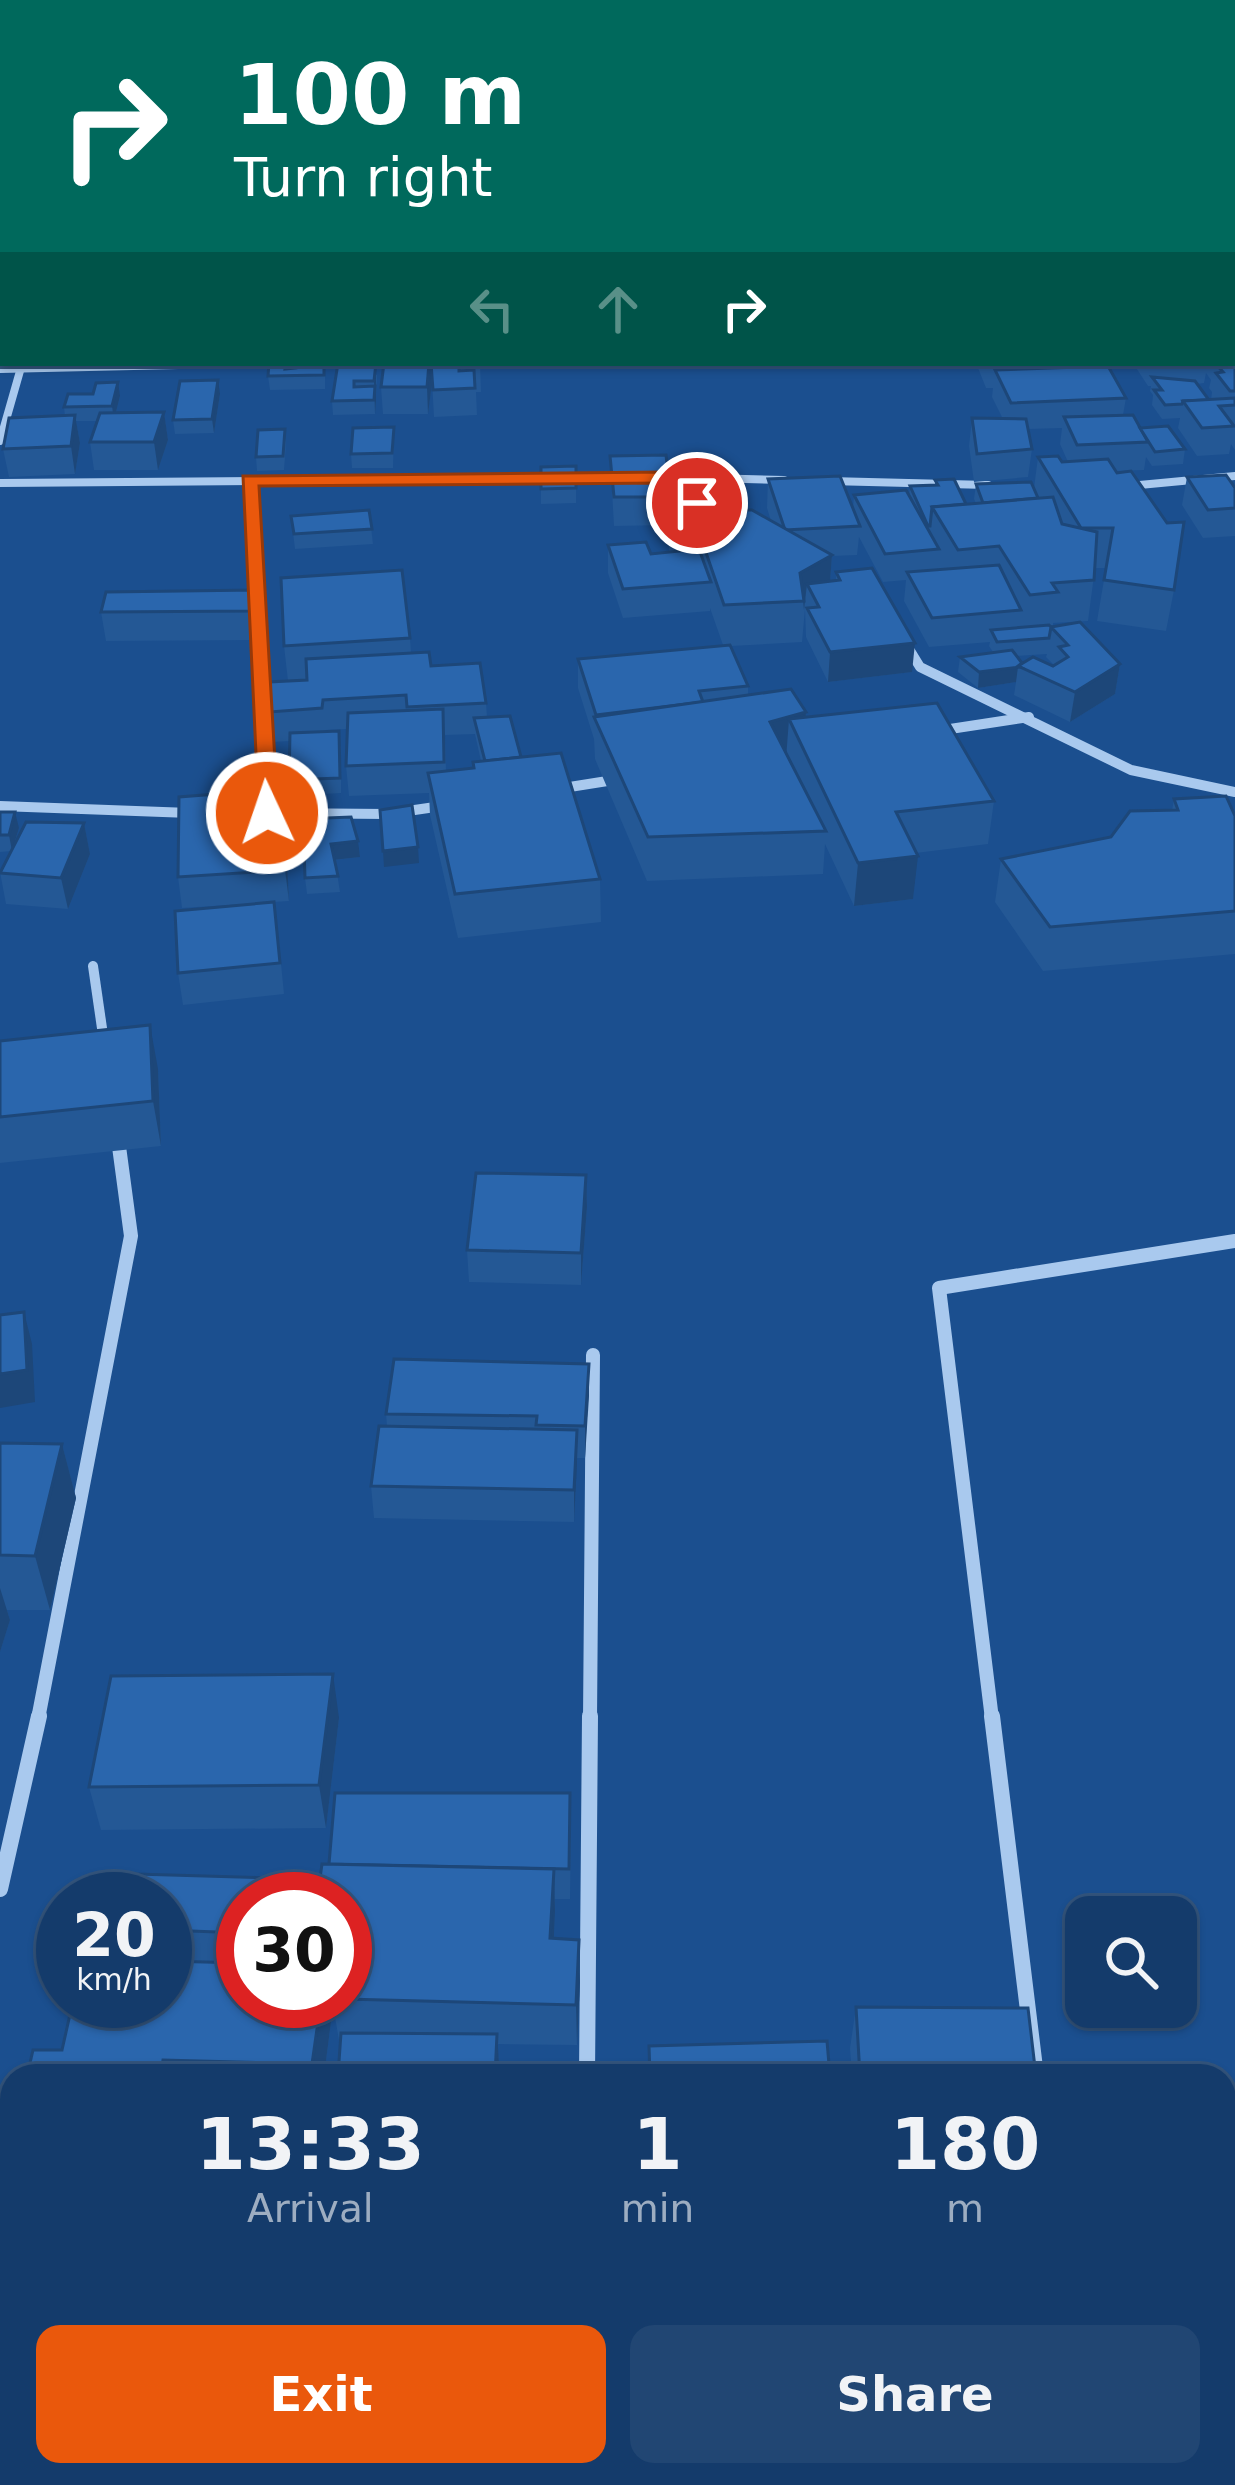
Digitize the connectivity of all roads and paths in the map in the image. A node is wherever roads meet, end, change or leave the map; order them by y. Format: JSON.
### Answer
{"nodes":[{"id":1,"x":21,"y":366,"type":"edge"},
{"id":2,"x":0,"y":369,"type":"edge"},
{"id":3,"x":0,"y":440,"type":"edge"},
{"id":4,"x":1235,"y":476,"type":"edge"},
{"id":5,"x":668,"y":477,"type":"junction"},
{"id":6,"x":250,"y":480,"type":"junction"},
{"id":7,"x":0,"y":484,"type":"edge"},
{"id":8,"x":993,"y":485,"type":"edge"},
{"id":9,"x":1109,"y":488,"type":"edge"},
{"id":10,"x":711,"y":516,"type":"edge"},
{"id":11,"x":898,"y":631,"type":"edge"},
{"id":12,"x":1030,"y":717,"type":"junction"},
{"id":13,"x":915,"y":734,"type":"edge"},
{"id":14,"x":640,"y":776,"type":"edge"},
{"id":15,"x":548,"y":790,"type":"edge"},
{"id":16,"x":1235,"y":792,"type":"edge"},
{"id":17,"x":456,"y":804,"type":"edge"},
{"id":18,"x":0,"y":806,"type":"edge"},
{"id":19,"x":201,"y":813,"type":"edge"},
{"id":20,"x":93,"y":966,"type":"dead end"},
{"id":21,"x":106,"y":1056,"type":"edge"},
{"id":22,"x":116,"y":1124,"type":"edge"},
{"id":23,"x":1235,"y":1241,"type":"edge"},
{"id":24,"x":593,"y":1355,"type":"dead end"},
{"id":25,"x":0,"y":1889,"type":"edge"},
{"id":26,"x":587,"y":2064,"type":"edge"},
{"id":27,"x":1035,"y":2064,"type":"edge"}],
"edges":[{"from":1,"to":2,"type":"street"},
{"from":1,"to":3,"type":"street"},
{"from":4,"to":9,"type":"street"},
{"from":5,"to":6,"type":"street"},
{"from":5,"to":8,"type":"street"},
{"from":5,"to":10,"type":"street"},
{"from":6,"to":7,"type":"street"},
{"from":6,"to":17,"type":"street"},
{"from":11,"to":12,"type":"street"},
{"from":12,"to":13,"type":"street"},
{"from":12,"to":16,"type":"street"},
{"from":14,"to":15,"type":"street"},
{"from":18,"to":19,"type":"street"},
{"from":20,"to":21,"type":"street"},
{"from":22,"to":25,"type":"street"},
{"from":23,"to":27,"type":"street"},
{"from":24,"to":26,"type":"street"}]}
